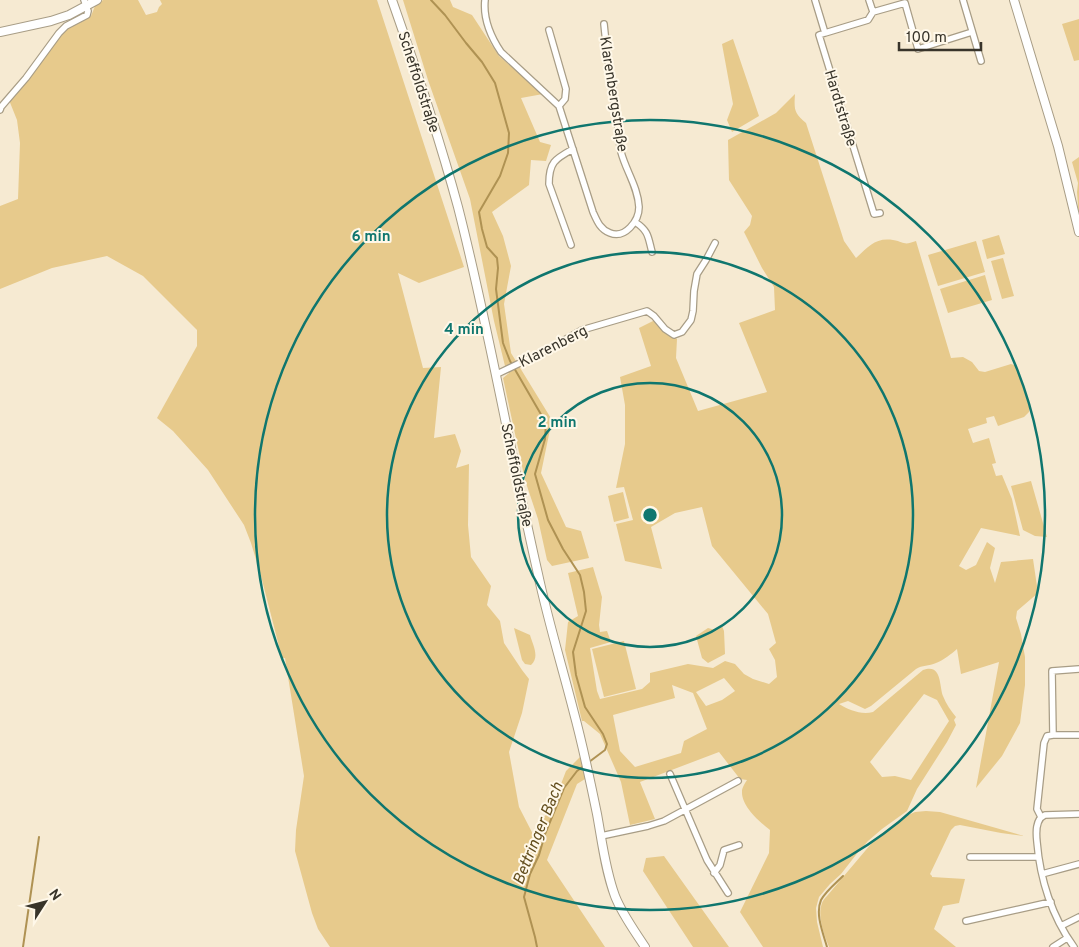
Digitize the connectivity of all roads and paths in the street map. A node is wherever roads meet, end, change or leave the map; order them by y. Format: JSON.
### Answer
{"nodes":[{"id":1,"x":97,"y":0,"type":"edge"},
{"id":2,"x":392,"y":0,"type":"edge"},
{"id":3,"x":485,"y":0,"type":"edge"},
{"id":4,"x":815,"y":0,"type":"edge"},
{"id":5,"x":869,"y":0,"type":"edge"},
{"id":6,"x":963,"y":0,"type":"edge"},
{"id":7,"x":1014,"y":0,"type":"edge"},
{"id":8,"x":85,"y":3,"type":"edge"},
{"id":9,"x":873,"y":12,"type":"junction"},
{"id":10,"x":604,"y":24,"type":"dead end"},
{"id":11,"x":549,"y":30,"type":"dead end"},
{"id":12,"x":0,"y":32,"type":"edge"},
{"id":13,"x":825,"y":32,"type":"junction"},
{"id":14,"x":972,"y":32,"type":"junction"},
{"id":15,"x":981,"y":61,"type":"dead end"},
{"id":16,"x":559,"y":106,"type":"junction"},
{"id":17,"x":0,"y":110,"type":"edge"},
{"id":18,"x":573,"y":149,"type":"junction"},
{"id":19,"x":880,"y":213,"type":"dead end"},
{"id":20,"x":635,"y":222,"type":"junction"},
{"id":21,"x":1079,"y":232,"type":"edge"},
{"id":22,"x":714,"y":243,"type":"dead end"},
{"id":23,"x":571,"y":245,"type":"dead end"},
{"id":24,"x":652,"y":252,"type":"dead end"},
{"id":25,"x":500,"y":373,"type":"junction"},
{"id":26,"x":1079,"y":669,"type":"edge"},
{"id":27,"x":1053,"y":735,"type":"junction"},
{"id":28,"x":1079,"y":735,"type":"edge"},
{"id":29,"x":670,"y":774,"type":"dead end"},
{"id":30,"x":738,"y":780,"type":"dead end"},
{"id":31,"x":685,"y":810,"type":"junction"},
{"id":32,"x":1079,"y":814,"type":"edge"},
{"id":33,"x":1041,"y":817,"type":"junction"},
{"id":34,"x":601,"y":836,"type":"junction"},
{"id":35,"x":739,"y":845,"type":"dead end"},
{"id":36,"x":970,"y":857,"type":"dead end"},
{"id":37,"x":1038,"y":858,"type":"junction"},
{"id":38,"x":1079,"y":864,"type":"edge"},
{"id":39,"x":714,"y":873,"type":"junction"},
{"id":40,"x":1042,"y":874,"type":"junction"},
{"id":41,"x":728,"y":893,"type":"dead end"},
{"id":42,"x":1050,"y":902,"type":"junction"},
{"id":43,"x":1079,"y":917,"type":"edge"},
{"id":44,"x":966,"y":921,"type":"dead end"},
{"id":45,"x":1061,"y":926,"type":"junction"},
{"id":46,"x":1067,"y":938,"type":"junction"},
{"id":47,"x":645,"y":947,"type":"edge"},
{"id":48,"x":1053,"y":947,"type":"edge"},
{"id":49,"x":1074,"y":947,"type":"edge"}],
"edges":[{"from":1,"to":8,"type":"main road"},
{"from":2,"to":25,"type":"main road","name":"Scheffoldstraße"},
{"from":3,"to":16,"type":"street"},
{"from":4,"to":13,"type":"street","name":"Hardtstraße"},
{"from":5,"to":9,"type":"street"},
{"from":6,"to":14,"type":"street"},
{"from":7,"to":21,"type":"main road"},
{"from":8,"to":12,"type":"main road"},
{"from":8,"to":17,"type":"street"},
{"from":9,"to":13,"type":"street"},
{"from":9,"to":14,"type":"street"},
{"from":10,"to":20,"type":"street","name":"Klarenbergstraße"},
{"from":11,"to":16,"type":"street"},
{"from":13,"to":19,"type":"street","name":"Hardtstraße"},
{"from":14,"to":15,"type":"street"},
{"from":16,"to":18,"type":"street"},
{"from":18,"to":20,"type":"street"},
{"from":18,"to":23,"type":"street"},
{"from":20,"to":24,"type":"street"},
{"from":22,"to":25,"type":"street","name":"Klarenberg"},
{"from":25,"to":34,"type":"main road","name":"Scheffoldstraße"},
{"from":26,"to":27,"type":"street"},
{"from":27,"to":28,"type":"street"},
{"from":27,"to":33,"type":"street"},
{"from":29,"to":31,"type":"street"},
{"from":30,"to":31,"type":"street"},
{"from":31,"to":34,"type":"street"},
{"from":31,"to":39,"type":"street"},
{"from":32,"to":33,"type":"street"},
{"from":33,"to":37,"type":"street"},
{"from":34,"to":47,"type":"main road","name":"Scheffoldstraße"},
{"from":35,"to":39,"type":"street"},
{"from":36,"to":37,"type":"street"},
{"from":37,"to":40,"type":"street"},
{"from":38,"to":40,"type":"street"},
{"from":39,"to":41,"type":"street"},
{"from":40,"to":42,"type":"street"},
{"from":42,"to":44,"type":"street"},
{"from":42,"to":45,"type":"street"},
{"from":43,"to":45,"type":"street"},
{"from":45,"to":46,"type":"street"},
{"from":46,"to":48,"type":"street"},
{"from":46,"to":49,"type":"street"}]}
